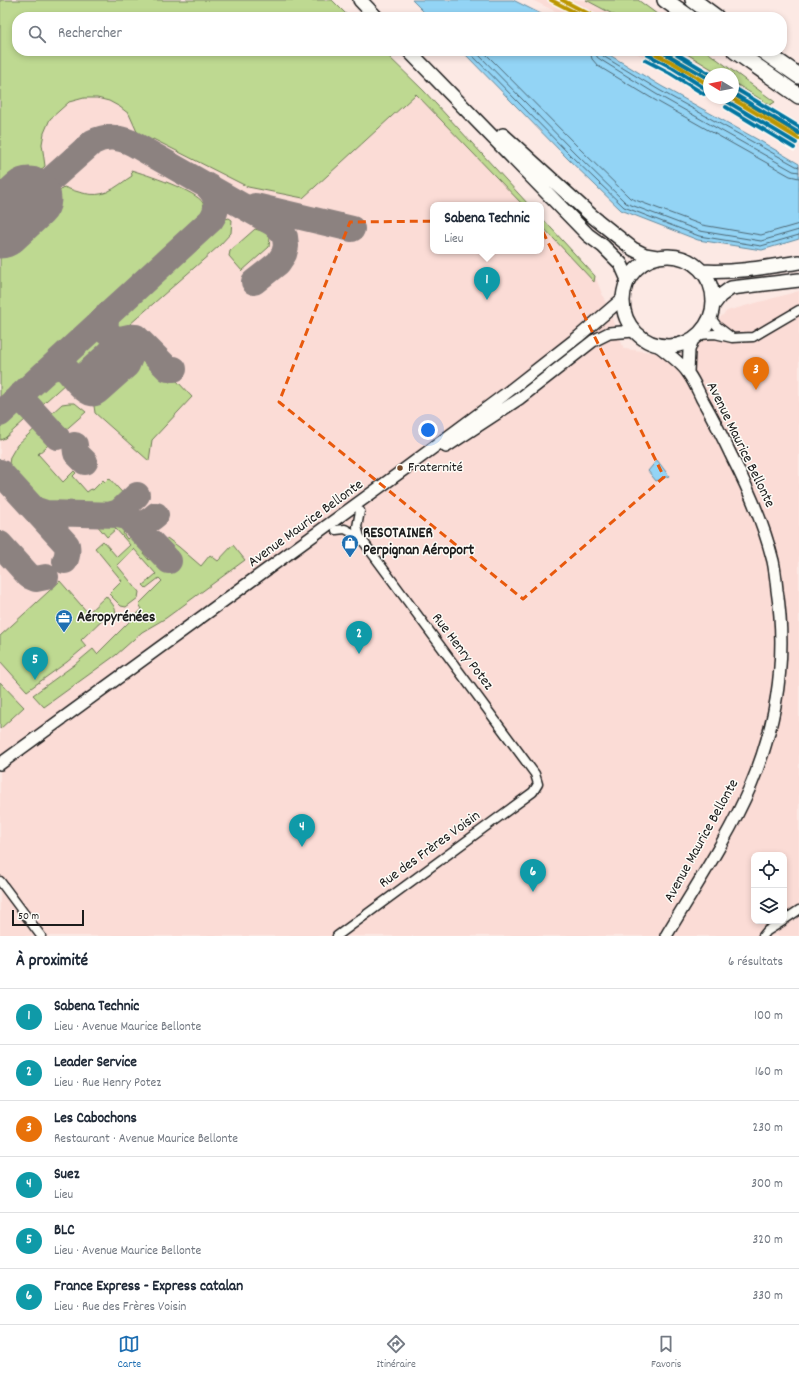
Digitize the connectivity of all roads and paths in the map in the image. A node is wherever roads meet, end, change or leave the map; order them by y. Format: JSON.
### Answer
{"nodes":[{"id":1,"x":360,"y":0,"type":"edge"},
{"id":2,"x":371,"y":0,"type":"edge"},
{"id":3,"x":666,"y":0,"type":"edge"},
{"id":4,"x":693,"y":0,"type":"edge"},
{"id":5,"x":371,"y":12,"type":"edge"},
{"id":6,"x":382,"y":12,"type":"edge"},
{"id":7,"x":682,"y":12,"type":"edge"},
{"id":8,"x":709,"y":12,"type":"edge"},
{"id":9,"x":414,"y":56,"type":"edge"},
{"id":10,"x":424,"y":56,"type":"edge"},
{"id":11,"x":743,"y":56,"type":"edge"},
{"id":12,"x":770,"y":56,"type":"edge"},
{"id":13,"x":799,"y":76,"type":"edge"},
{"id":14,"x":799,"y":96,"type":"edge"},
{"id":15,"x":657,"y":257,"type":"junction"},
{"id":16,"x":799,"y":262,"type":"edge"},
{"id":17,"x":702,"y":271,"type":"junction"},
{"id":18,"x":628,"y":280,"type":"junction"},
{"id":19,"x":799,"y":280,"type":"edge"},
{"id":20,"x":623,"y":298,"type":"junction"},
{"id":21,"x":714,"y":304,"type":"junction"},
{"id":22,"x":799,"y":310,"type":"edge"},
{"id":23,"x":711,"y":318,"type":"junction"},
{"id":24,"x":634,"y":331,"type":"junction"},
{"id":25,"x":696,"y":337,"type":"junction"},
{"id":26,"x":732,"y":338,"type":"junction"},
{"id":27,"x":657,"y":345,"type":"junction"},
{"id":28,"x":688,"y":372,"type":"junction"},
{"id":29,"x":360,"y":511,"type":"junction"},
{"id":30,"x":336,"y":530,"type":"junction"},
{"id":31,"x":360,"y":537,"type":"junction"},
{"id":32,"x":0,"y":764,"type":"edge"},
{"id":33,"x":0,"y":772,"type":"edge"},
{"id":34,"x":538,"y":784,"type":"joint"},
{"id":35,"x":0,"y":881,"type":"edge"},
{"id":36,"x":799,"y":910,"type":"edge"},
{"id":37,"x":787,"y":918,"type":"edge"},
{"id":38,"x":778,"y":924,"type":"edge"},
{"id":39,"x":41,"y":936,"type":"edge"},
{"id":40,"x":337,"y":936,"type":"edge"},
{"id":41,"x":666,"y":936,"type":"edge"},
{"id":42,"x":763,"y":936,"type":"edge"}],
"edges":[{"from":1,"to":5,"type":"main road"},
{"from":2,"to":6,"type":"main road"},
{"from":3,"to":7,"type":"highway"},
{"from":4,"to":8,"type":"highway"},
{"from":9,"to":18,"type":"main road"},
{"from":10,"to":15,"type":"main road"},
{"from":11,"to":14,"type":"highway"},
{"from":12,"to":13,"type":"highway"},
{"from":15,"to":17,"type":"main road"},
{"from":15,"to":18,"type":"main road"},
{"from":16,"to":17,"type":"main road"},
{"from":17,"to":21,"type":"main road"},
{"from":18,"to":20,"type":"main road"},
{"from":19,"to":21,"type":"main road"},
{"from":20,"to":24,"type":"main road"},
{"from":20,"to":32,"type":"street","name":"Avenue Maurice Bellonte"},
{"from":21,"to":23,"type":"main road"},
{"from":22,"to":26,"type":"street"},
{"from":23,"to":25,"type":"main road"},
{"from":23,"to":26,"type":"street"},
{"from":24,"to":27,"type":"main road"},
{"from":24,"to":29,"type":"street","name":"Avenue Maurice Bellonte"},
{"from":25,"to":26,"type":"street"},
{"from":25,"to":27,"type":"main road"},
{"from":25,"to":28,"type":"street","name":"Avenue Maurice Bellonte"},
{"from":27,"to":28,"type":"street","name":"Avenue Maurice Bellonte"},
{"from":28,"to":41,"type":"street","name":"Avenue Maurice Bellonte"},
{"from":29,"to":30,"type":"street","name":"Avenue Maurice Bellonte"},
{"from":29,"to":31,"type":"street"},
{"from":30,"to":31,"type":"street"},
{"from":30,"to":33,"type":"street","name":"Avenue Maurice Bellonte"},
{"from":31,"to":34,"type":"street","name":"Rue Henry Potez"},
{"from":34,"to":40,"type":"street","name":"Rue des Frères Voisin"},
{"from":35,"to":39,"type":"street"},
{"from":36,"to":37,"type":"street"},
{"from":38,"to":42,"type":"street"}]}
